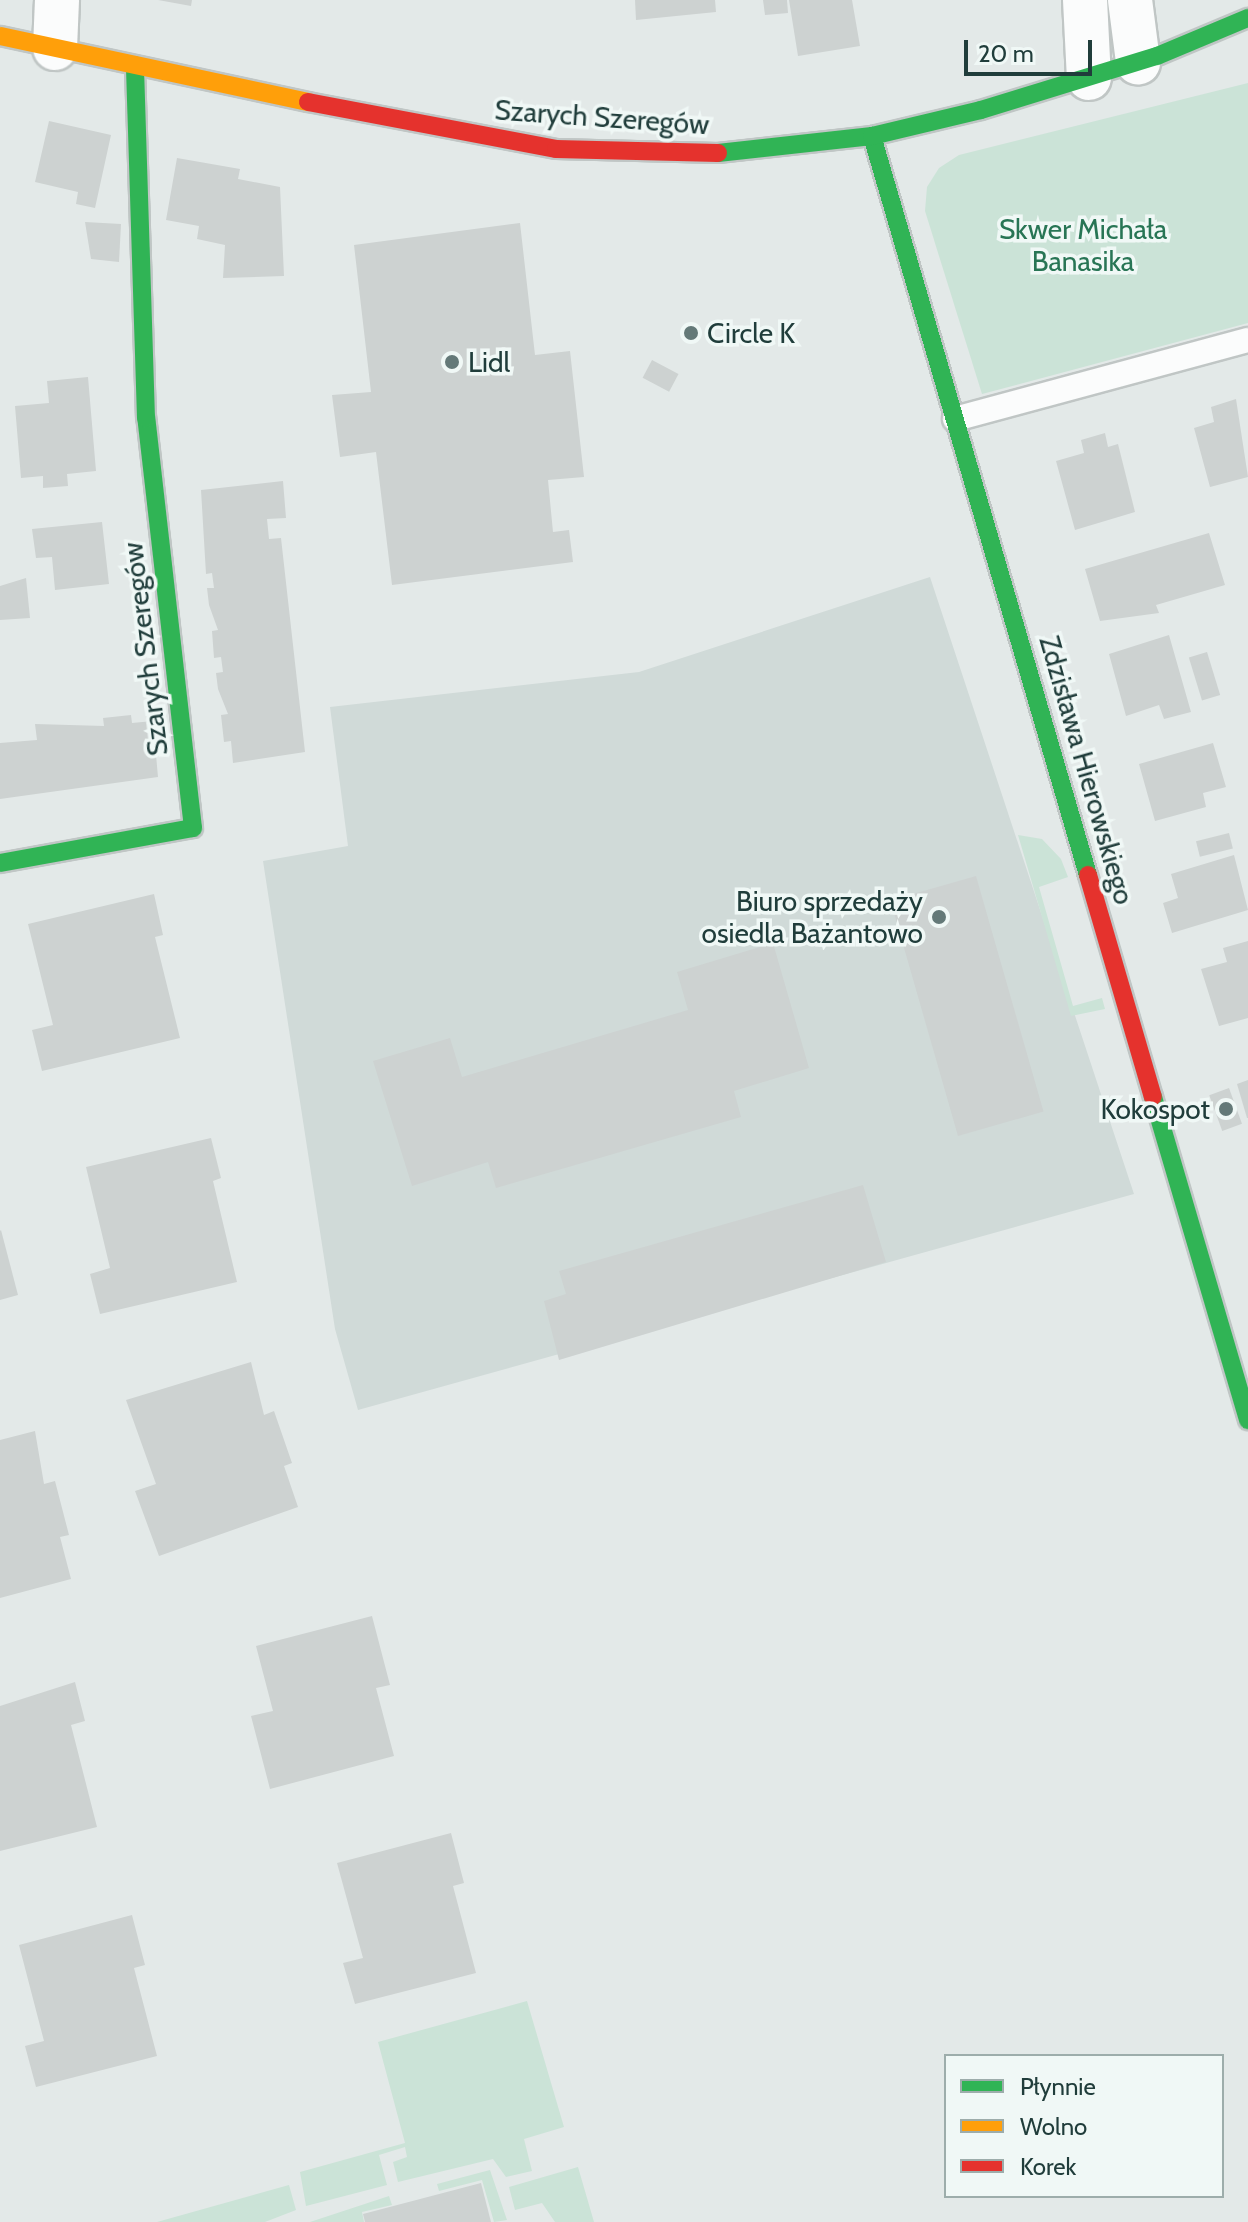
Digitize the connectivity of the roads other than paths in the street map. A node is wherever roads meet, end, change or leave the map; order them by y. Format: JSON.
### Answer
{"nodes":[{"id":1,"x":57,"y":0,"type":"edge"},
{"id":2,"x":1085,"y":0,"type":"edge"},
{"id":3,"x":1130,"y":0,"type":"edge"},
{"id":4,"x":1248,"y":18,"type":"edge"},
{"id":5,"x":0,"y":36,"type":"edge"},
{"id":6,"x":55,"y":48,"type":"junction"},
{"id":7,"x":1218,"y":52,"type":"dead end"},
{"id":8,"x":1147,"y":59,"type":"junction"},
{"id":9,"x":135,"y":65,"type":"junction"},
{"id":10,"x":1089,"y":78,"type":"junction"},
{"id":11,"x":872,"y":136,"type":"junction"},
{"id":12,"x":1248,"y":340,"type":"edge"},
{"id":13,"x":955,"y":419,"type":"junction"},
{"id":14,"x":0,"y":863,"type":"edge"},
{"id":15,"x":1248,"y":1420,"type":"edge"}],
"edges":[{"from":1,"to":6,"type":"street"},
{"from":2,"to":10,"type":"street"},
{"from":3,"to":8,"type":"street"},
{"from":4,"to":8,"type":"street","name":"Szarych Szeregów"},
{"from":5,"to":6,"type":"street","name":"Szarych Szeregów"},
{"from":6,"to":9,"type":"street","name":"Szarych Szeregów"},
{"from":7,"to":8,"type":"street","name":"Szarych Szeregów"},
{"from":8,"to":10,"type":"street","name":"Szarych Szeregów"},
{"from":9,"to":11,"type":"street","name":"Szarych Szeregów"},
{"from":9,"to":14,"type":"street","name":"Szarych Szeregów"},
{"from":10,"to":11,"type":"street","name":"Szarych Szeregów"},
{"from":11,"to":13,"type":"street","name":"Zdzisława Hierowskiego"},
{"from":12,"to":13,"type":"lane"},
{"from":13,"to":15,"type":"street","name":"Zdzisława Hierowskiego"}]}
